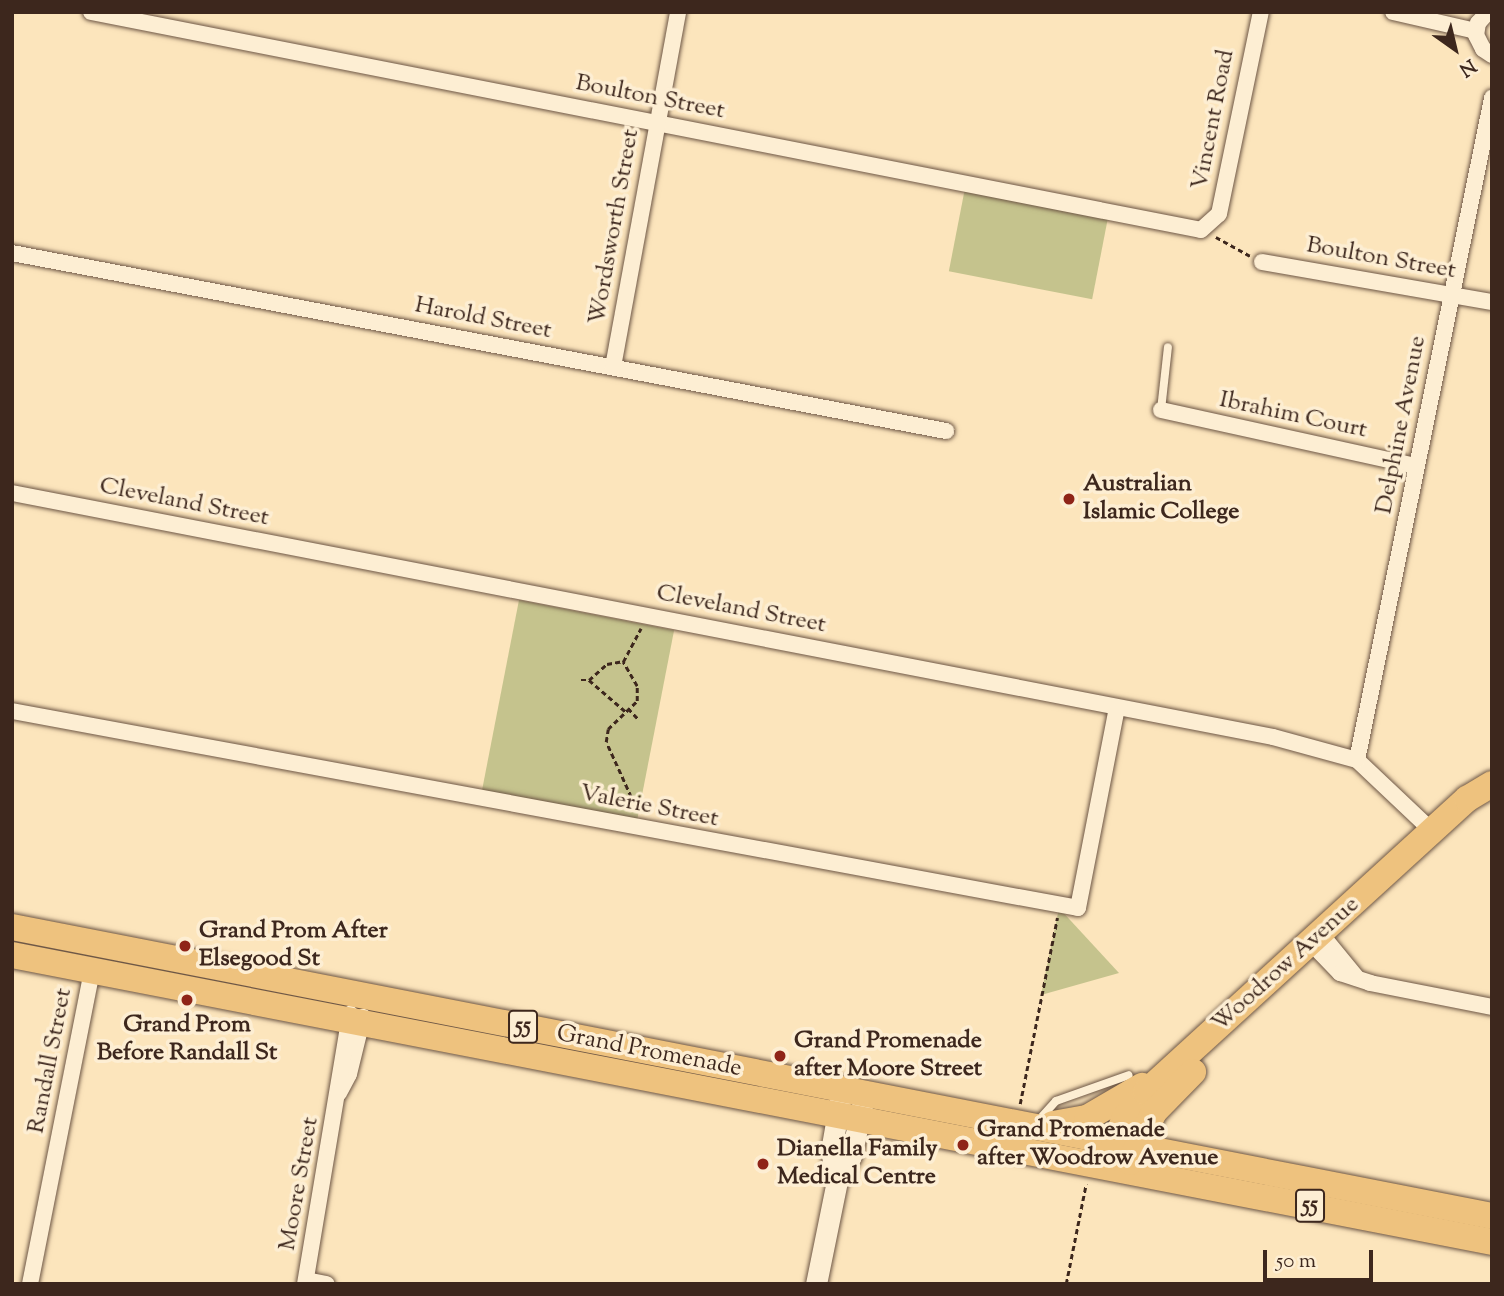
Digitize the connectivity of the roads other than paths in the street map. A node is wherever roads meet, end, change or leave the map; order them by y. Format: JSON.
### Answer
{"nodes":[{"id":1,"x":91,"y":12,"type":"edge"},
{"id":2,"x":678,"y":12,"type":"edge"},
{"id":3,"x":1261,"y":12,"type":"edge"},
{"id":4,"x":1393,"y":12,"type":"edge"},
{"id":5,"x":1488,"y":12,"type":"edge"},
{"id":6,"x":1476,"y":31,"type":"junction"},
{"id":7,"x":1492,"y":55,"type":"edge"},
{"id":8,"x":1492,"y":98,"type":"edge"},
{"id":9,"x":657,"y":122,"type":"junction"},
{"id":10,"x":1201,"y":229,"type":"joint"},
{"id":11,"x":12,"y":253,"type":"edge"},
{"id":12,"x":1262,"y":262,"type":"road end"},
{"id":13,"x":1451,"y":294,"type":"junction"},
{"id":14,"x":1492,"y":302,"type":"edge"},
{"id":15,"x":1168,"y":347,"type":"dead end"},
{"id":16,"x":613,"y":367,"type":"junction"},
{"id":17,"x":1161,"y":410,"type":"joint"},
{"id":18,"x":946,"y":431,"type":"dead end"},
{"id":19,"x":1416,"y":466,"type":"junction"},
{"id":20,"x":12,"y":493,"type":"edge"},
{"id":21,"x":1117,"y":708,"type":"junction"},
{"id":22,"x":12,"y":711,"type":"edge"},
{"id":23,"x":1357,"y":760,"type":"junction"},
{"id":24,"x":1492,"y":784,"type":"edge"},
{"id":25,"x":1492,"y":795,"type":"edge"},
{"id":26,"x":1432,"y":831,"type":"junction"},
{"id":27,"x":12,"y":927,"type":"edge"},
{"id":28,"x":1322,"y":945,"type":"junction"},
{"id":29,"x":12,"y":954,"type":"edge"},
{"id":30,"x":92,"y":970,"type":"junction"},
{"id":31,"x":1492,"y":1007,"type":"edge"},
{"id":32,"x":358,"y":1009,"type":"junction"},
{"id":33,"x":1184,"y":1070,"type":"junction"},
{"id":34,"x":1129,"y":1075,"type":"dead end"},
{"id":35,"x":851,"y":1104,"type":"junction"},
{"id":36,"x":1027,"y":1114,"type":"junction"},
{"id":37,"x":1182,"y":1156,"type":"junction"},
{"id":38,"x":1114,"y":1161,"type":"junction"},
{"id":39,"x":1492,"y":1216,"type":"edge"},
{"id":40,"x":1492,"y":1242,"type":"edge"},
{"id":41,"x":306,"y":1282,"type":"edge"},
{"id":42,"x":30,"y":1284,"type":"edge"},
{"id":43,"x":327,"y":1284,"type":"edge"},
{"id":44,"x":816,"y":1284,"type":"edge"}],
"edges":[{"from":1,"to":9,"type":"street","name":"Boulton Street"},
{"from":2,"to":9,"type":"street","name":"Wordsworth Street"},
{"from":3,"to":10,"type":"street","name":"Vincent Road"},
{"from":4,"to":6,"type":"street"},
{"from":5,"to":6,"type":"street"},
{"from":6,"to":7,"type":"street"},
{"from":8,"to":13,"type":"street","name":"Delphine Avenue"},
{"from":9,"to":10,"type":"street","name":"Boulton Street"},
{"from":9,"to":16,"type":"street","name":"Wordsworth Street"},
{"from":11,"to":16,"type":"street","name":"Harold Street"},
{"from":12,"to":13,"type":"street","name":"Boulton Street"},
{"from":13,"to":14,"type":"street","name":"Boulton Street"},
{"from":13,"to":19,"type":"street","name":"Delphine Avenue"},
{"from":15,"to":17,"type":"lane"},
{"from":16,"to":18,"type":"street","name":"Harold Street"},
{"from":17,"to":19,"type":"street","name":"Ibrahim Court"},
{"from":19,"to":23,"type":"street","name":"Delphine Avenue"},
{"from":20,"to":21,"type":"street","name":"Cleveland Street"},
{"from":21,"to":22,"type":"street","name":"Valerie Street"},
{"from":21,"to":23,"type":"street","name":"Cleveland Street"},
{"from":23,"to":26,"type":"street","name":"Cleveland Street"},
{"from":24,"to":26,"type":"main road","name":"Woodrow Avenue"},
{"from":25,"to":28,"type":"main road","name":"Woodrow Avenue"},
{"from":26,"to":28,"type":"main road","name":"Woodrow Avenue"},
{"from":27,"to":32,"type":"main road","name":"Grand Promenade","number":"55"},
{"from":28,"to":31,"type":"street"},
{"from":28,"to":33,"type":"main road","name":"Woodrow Avenue"},
{"from":29,"to":30,"type":"main road","name":"Grand Promenade","number":"55"},
{"from":30,"to":32,"type":"main road","name":"Grand Promenade","number":"55"},
{"from":30,"to":42,"type":"street","name":"Randall Street"},
{"from":32,"to":35,"type":"main road","name":"Grand Promenade","number":"55"},
{"from":32,"to":41,"type":"street","name":"Moore Street"},
{"from":33,"to":36,"type":"main road"},
{"from":33,"to":37,"type":"main road"},
{"from":33,"to":38,"type":"main road","name":"Woodrow Avenue"},
{"from":34,"to":36,"type":"lane"},
{"from":35,"to":36,"type":"main road","name":"Grand Promenade","number":"55"},
{"from":35,"to":38,"type":"main road","name":"Grand Promenade","number":"55"},
{"from":35,"to":44,"type":"street"},
{"from":36,"to":38,"type":"main road","name":"Grand Promenade","number":"55"},
{"from":37,"to":38,"type":"main road","name":"Grand Promenade","number":"55"},
{"from":37,"to":39,"type":"main road","name":"Grand Promenade","number":"55"},
{"from":38,"to":40,"type":"main road","name":"Grand Promenade","number":"55"},
{"from":41,"to":43,"type":"street"}]}
